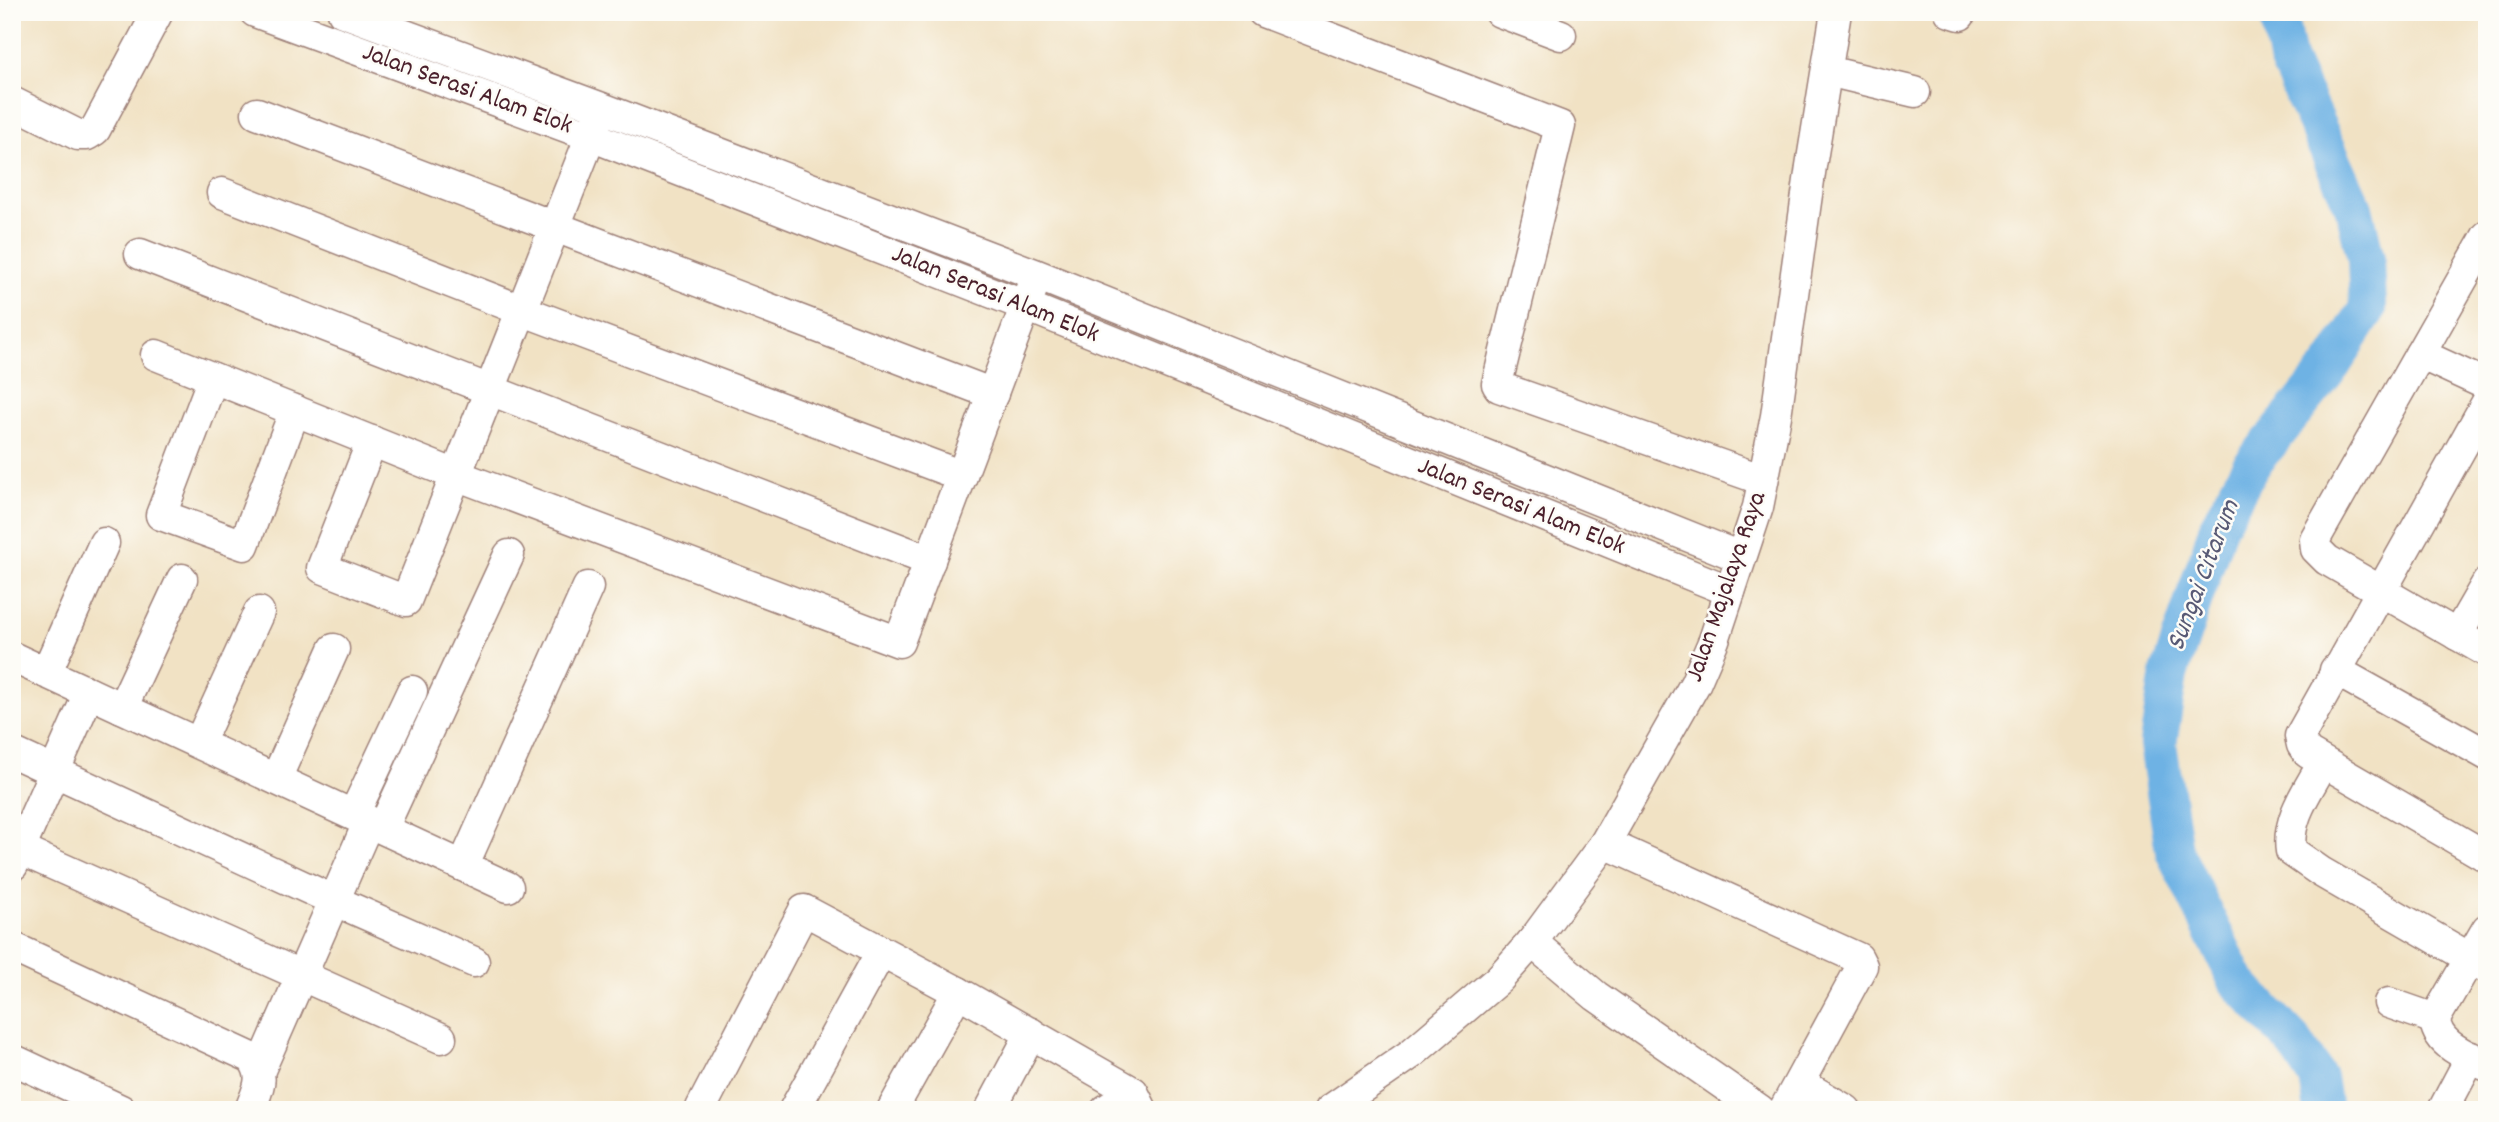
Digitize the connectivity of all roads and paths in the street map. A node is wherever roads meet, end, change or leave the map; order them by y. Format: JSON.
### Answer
{"nodes":[{"id":1,"x":158,"y":12,"type":"edge"},
{"id":2,"x":255,"y":12,"type":"edge"},
{"id":3,"x":343,"y":12,"type":"edge"},
{"id":4,"x":1263,"y":12,"type":"edge"},
{"id":5,"x":1500,"y":12,"type":"edge"},
{"id":6,"x":1836,"y":12,"type":"edge"},
{"id":7,"x":1547,"y":25,"type":"edge"},
{"id":8,"x":1827,"y":71,"type":"junction"},
{"id":9,"x":1915,"y":92,"type":"dead end"},
{"id":10,"x":12,"y":102,"type":"edge"},
{"id":11,"x":602,"y":108,"type":"junction"},
{"id":12,"x":257,"y":113,"type":"dead end"},
{"id":13,"x":591,"y":136,"type":"junction"},
{"id":14,"x":222,"y":193,"type":"dead end"},
{"id":15,"x":555,"y":227,"type":"junction"},
{"id":16,"x":2487,"y":236,"type":"edge"},
{"id":17,"x":139,"y":254,"type":"dead end"},
{"id":18,"x":1037,"y":275,"type":"junction"},
{"id":19,"x":1026,"y":306,"type":"junction"},
{"id":20,"x":522,"y":310,"type":"junction"},
{"id":21,"x":2420,"y":354,"type":"junction"},
{"id":22,"x":156,"y":355,"type":"dead end"},
{"id":23,"x":213,"y":378,"type":"junction"},
{"id":24,"x":2487,"y":384,"type":"edge"},
{"id":25,"x":489,"y":390,"type":"junction"},
{"id":26,"x":993,"y":394,"type":"junction"},
{"id":27,"x":2487,"y":402,"type":"edge"},
{"id":28,"x":295,"y":410,"type":"junction"},
{"id":29,"x":372,"y":441,"type":"junction"},
{"id":30,"x":456,"y":475,"type":"junction"},
{"id":31,"x":962,"y":476,"type":"junction"},
{"id":32,"x":1763,"y":480,"type":"junction"},
{"id":33,"x":1660,"y":526,"type":"junction"},
{"id":34,"x":104,"y":543,"type":"dead end"},
{"id":35,"x":509,"y":555,"type":"dead end"},
{"id":36,"x":1741,"y":557,"type":"junction"},
{"id":37,"x":1646,"y":558,"type":"junction"},
{"id":38,"x":930,"y":561,"type":"junction"},
{"id":39,"x":181,"y":579,"type":"dead end"},
{"id":40,"x":2487,"y":583,"type":"edge"},
{"id":41,"x":588,"y":587,"type":"dead end"},
{"id":42,"x":1730,"y":591,"type":"junction"},
{"id":43,"x":2380,"y":591,"type":"junction"},
{"id":44,"x":259,"y":612,"type":"dead end"},
{"id":45,"x":2457,"y":635,"type":"junction"},
{"id":46,"x":334,"y":649,"type":"dead end"},
{"id":47,"x":2487,"y":652,"type":"edge"},
{"id":48,"x":12,"y":657,"type":"edge"},
{"id":49,"x":2335,"y":670,"type":"junction"},
{"id":50,"x":46,"y":673,"type":"junction"},
{"id":51,"x":412,"y":691,"type":"dead end"},
{"id":52,"x":89,"y":693,"type":"junction"},
{"id":53,"x":122,"y":708,"type":"junction"},
{"id":54,"x":199,"y":743,"type":"junction"},
{"id":55,"x":12,"y":752,"type":"edge"},
{"id":56,"x":2487,"y":755,"type":"edge"},
{"id":57,"x":2323,"y":762,"type":"junction"},
{"id":58,"x":55,"y":772,"type":"junction"},
{"id":59,"x":276,"y":779,"type":"junction"},
{"id":60,"x":369,"y":821,"type":"junction"},
{"id":61,"x":1605,"y":843,"type":"junction"},
{"id":62,"x":15,"y":854,"type":"edge"},
{"id":63,"x":2487,"y":857,"type":"edge"},
{"id":64,"x":463,"y":866,"type":"junction"},
{"id":65,"x":508,"y":887,"type":"dead end"},
{"id":66,"x":333,"y":901,"type":"junction"},
{"id":67,"x":2487,"y":929,"type":"edge"},
{"id":68,"x":1532,"y":942,"type":"junction"},
{"id":69,"x":12,"y":947,"type":"edge"},
{"id":70,"x":881,"y":952,"type":"junction"},
{"id":71,"x":474,"y":962,"type":"dead end"},
{"id":72,"x":2479,"y":963,"type":"edge"},
{"id":73,"x":300,"y":974,"type":"junction"},
{"id":74,"x":958,"y":992,"type":"junction"},
{"id":75,"x":2389,"y":1003,"type":"dead end"},
{"id":76,"x":2435,"y":1020,"type":"junction"},
{"id":77,"x":1031,"y":1034,"type":"junction"},
{"id":78,"x":441,"y":1038,"type":"dead end"},
{"id":79,"x":12,"y":1059,"type":"edge"},
{"id":80,"x":2479,"y":1062,"type":"edge"},
{"id":81,"x":260,"y":1070,"type":"junction"},
{"id":82,"x":1800,"y":1083,"type":"junction"},
{"id":83,"x":1138,"y":1101,"type":"edge"},
{"id":84,"x":1341,"y":1107,"type":"edge"},
{"id":85,"x":701,"y":1108,"type":"dead end"},
{"id":86,"x":121,"y":1110,"type":"edge"},
{"id":87,"x":250,"y":1110,"type":"edge"},
{"id":88,"x":794,"y":1110,"type":"edge"},
{"id":89,"x":892,"y":1110,"type":"edge"},
{"id":90,"x":990,"y":1110,"type":"edge"},
{"id":91,"x":1106,"y":1110,"type":"edge"},
{"id":92,"x":1760,"y":1110,"type":"edge"},
{"id":93,"x":1784,"y":1110,"type":"edge"},
{"id":94,"x":1846,"y":1110,"type":"edge"},
{"id":95,"x":2443,"y":1110,"type":"edge"}],
"edges":[{"from":1,"to":10,"type":"street"},
{"from":2,"to":13,"type":"street","name":"Jalan Serasi Alam Elok"},
{"from":3,"to":11,"type":"street","name":"Jalan Serasi Alam Elok"},
{"from":4,"to":32,"type":"street"},
{"from":5,"to":7,"type":"street"},
{"from":6,"to":8,"type":"street","name":"Jalan Majalaya Raya"},
{"from":8,"to":9,"type":"street"},
{"from":8,"to":32,"type":"street","name":"Jalan Majalaya Raya"},
{"from":11,"to":13,"type":"street"},
{"from":11,"to":18,"type":"street","name":"Jalan Serasi Alam Elok"},
{"from":12,"to":15,"type":"street"},
{"from":13,"to":15,"type":"street"},
{"from":13,"to":19,"type":"street","name":"Jalan Serasi Alam Elok"},
{"from":14,"to":20,"type":"street"},
{"from":15,"to":20,"type":"street"},
{"from":15,"to":26,"type":"street"},
{"from":16,"to":21,"type":"street"},
{"from":17,"to":25,"type":"street"},
{"from":18,"to":19,"type":"street"},
{"from":18,"to":33,"type":"street","name":"Jalan Serasi Alam Elok"},
{"from":19,"to":26,"type":"street"},
{"from":19,"to":37,"type":"street","name":"Jalan Serasi Alam Elok"},
{"from":20,"to":25,"type":"street"},
{"from":20,"to":31,"type":"street"},
{"from":21,"to":24,"type":"street"},
{"from":21,"to":43,"type":"street"},
{"from":22,"to":23,"type":"street"},
{"from":23,"to":28,"type":"street"},
{"from":23,"to":28,"type":"street"},
{"from":25,"to":30,"type":"street"},
{"from":25,"to":38,"type":"street"},
{"from":26,"to":31,"type":"street"},
{"from":27,"to":43,"type":"street"},
{"from":28,"to":29,"type":"street"},
{"from":29,"to":30,"type":"street"},
{"from":29,"to":30,"type":"street"},
{"from":30,"to":38,"type":"street"},
{"from":31,"to":38,"type":"street"},
{"from":32,"to":36,"type":"street","name":"Jalan Majalaya Raya"},
{"from":33,"to":36,"type":"street","name":"Jalan Serasi Alam Elok"},
{"from":33,"to":37,"type":"street"},
{"from":34,"to":50,"type":"street"},
{"from":35,"to":60,"type":"street"},
{"from":36,"to":42,"type":"street","name":"Jalan Majalaya Raya"},
{"from":37,"to":42,"type":"street","name":"Jalan Serasi Alam Elok"},
{"from":39,"to":53,"type":"street"},
{"from":40,"to":45,"type":"street"},
{"from":41,"to":64,"type":"street"},
{"from":42,"to":61,"type":"street","name":"Jalan Majalaya Raya"},
{"from":43,"to":45,"type":"street"},
{"from":43,"to":49,"type":"street"},
{"from":44,"to":54,"type":"street"},
{"from":45,"to":47,"type":"street"},
{"from":46,"to":59,"type":"street"},
{"from":48,"to":50,"type":"street"},
{"from":49,"to":56,"type":"street"},
{"from":49,"to":57,"type":"street"},
{"from":50,"to":52,"type":"street"},
{"from":51,"to":60,"type":"street"},
{"from":52,"to":53,"type":"street"},
{"from":52,"to":58,"type":"street"},
{"from":53,"to":54,"type":"street"},
{"from":54,"to":59,"type":"street"},
{"from":55,"to":58,"type":"street"},
{"from":57,"to":63,"type":"street"},
{"from":57,"to":72,"type":"street"},
{"from":58,"to":62,"type":"street"},
{"from":58,"to":66,"type":"street"},
{"from":59,"to":60,"type":"street"},
{"from":60,"to":64,"type":"street"},
{"from":60,"to":66,"type":"street"},
{"from":61,"to":68,"type":"street","name":"Jalan Majalaya Raya"},
{"from":61,"to":82,"type":"street"},
{"from":62,"to":73,"type":"street"},
{"from":64,"to":65,"type":"street"},
{"from":66,"to":71,"type":"street"},
{"from":66,"to":73,"type":"street"},
{"from":67,"to":72,"type":"street"},
{"from":68,"to":84,"type":"street","name":"Jalan Majalaya Raya"},
{"from":68,"to":92,"type":"street"},
{"from":69,"to":81,"type":"street"},
{"from":70,"to":74,"type":"street"},
{"from":70,"to":85,"type":"street"},
{"from":70,"to":88,"type":"street"},
{"from":72,"to":76,"type":"street"},
{"from":73,"to":78,"type":"street"},
{"from":73,"to":81,"type":"street"},
{"from":74,"to":77,"type":"street"},
{"from":74,"to":89,"type":"street"},
{"from":75,"to":76,"type":"street"},
{"from":76,"to":80,"type":"street"},
{"from":77,"to":83,"type":"street"},
{"from":77,"to":90,"type":"street"},
{"from":79,"to":86,"type":"street"},
{"from":80,"to":95,"type":"street"},
{"from":81,"to":87,"type":"street"},
{"from":82,"to":93,"type":"street"},
{"from":82,"to":94,"type":"street"},
{"from":83,"to":91,"type":"street"}]}
